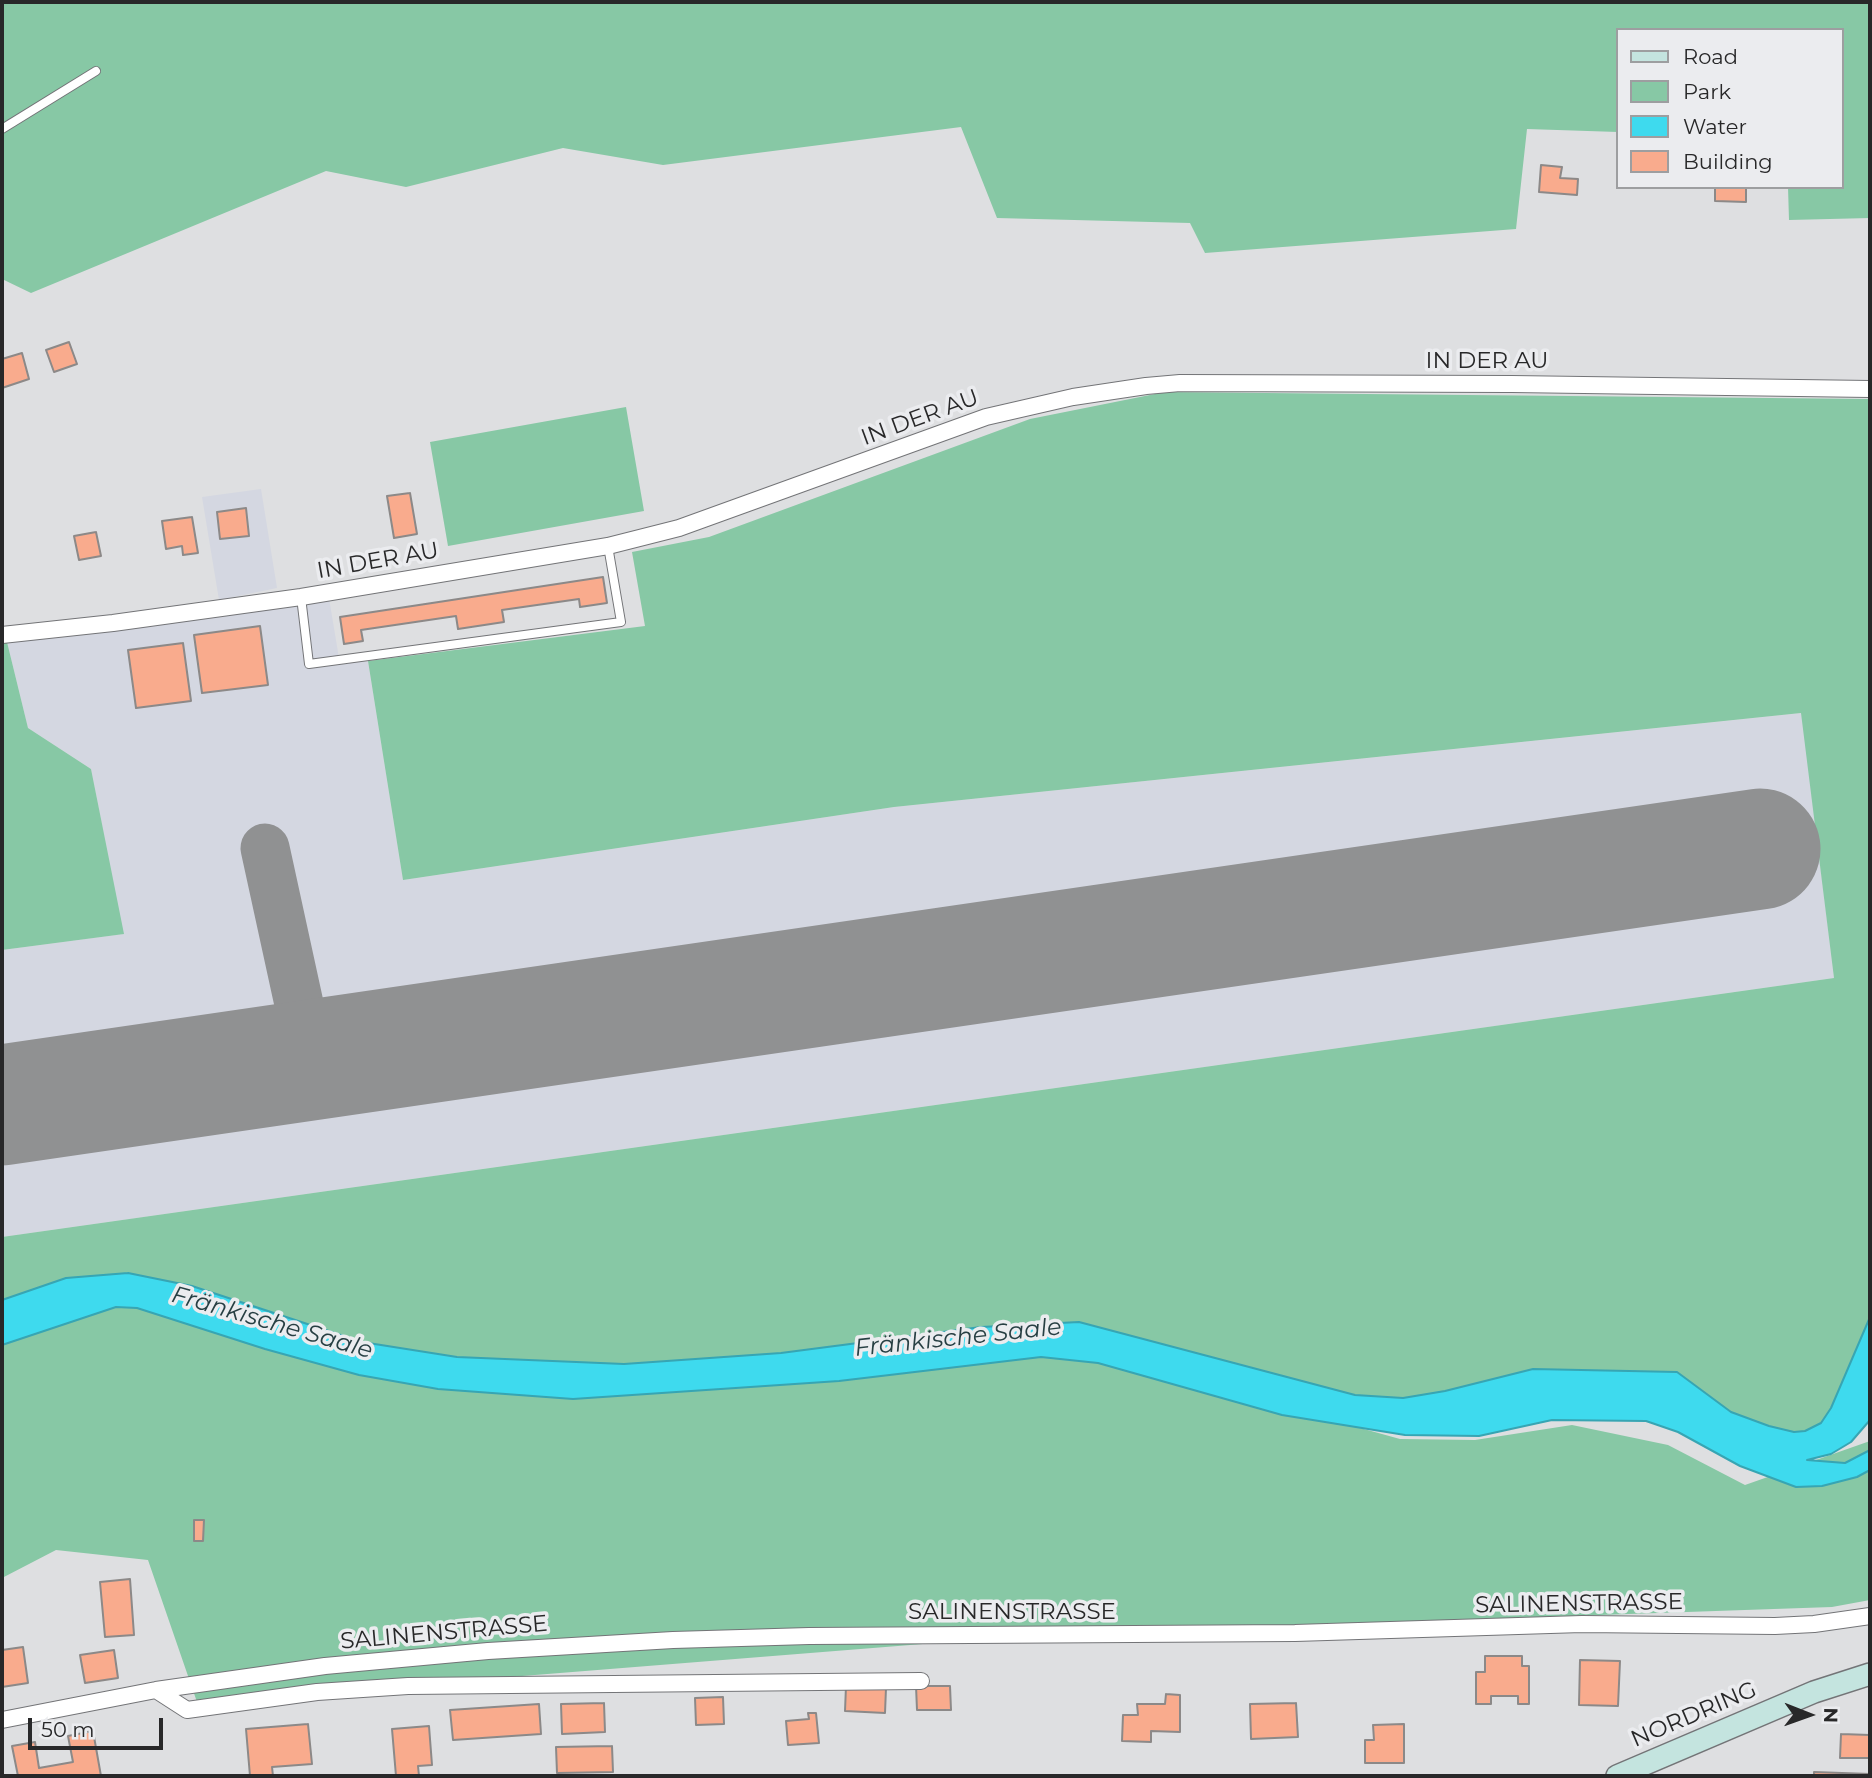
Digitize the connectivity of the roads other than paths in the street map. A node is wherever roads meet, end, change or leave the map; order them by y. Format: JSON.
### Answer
{"nodes":[{"id":1,"x":96,"y":71,"type":"dead end"},
{"id":2,"x":2,"y":129,"type":"edge"},
{"id":3,"x":1870,"y":389,"type":"edge"},
{"id":4,"x":608,"y":546,"type":"junction"},
{"id":5,"x":301,"y":597,"type":"junction"},
{"id":6,"x":2,"y":635,"type":"edge"},
{"id":7,"x":1870,"y":1616,"type":"edge"},
{"id":8,"x":1870,"y":1674,"type":"edge"},
{"id":9,"x":921,"y":1681,"type":"dead end"},
{"id":10,"x":156,"y":1690,"type":"junction"},
{"id":11,"x":2,"y":1720,"type":"edge"},
{"id":12,"x":1618,"y":1776,"type":"edge"}],
"edges":[{"from":1,"to":2,"type":"lane"},
{"from":3,"to":4,"type":"street","name":"IN DER AU"},
{"from":4,"to":5,"type":"street","name":"IN DER AU"},
{"from":4,"to":5,"type":"lane"},
{"from":5,"to":6,"type":"street","name":"IN DER AU"},
{"from":7,"to":10,"type":"street","name":"SALINENSTRASSE"},
{"from":8,"to":12,"type":"main road","name":"NORDRING"},
{"from":9,"to":10,"type":"street"},
{"from":10,"to":11,"type":"street","name":"SALINENSTRASSE"}]}
